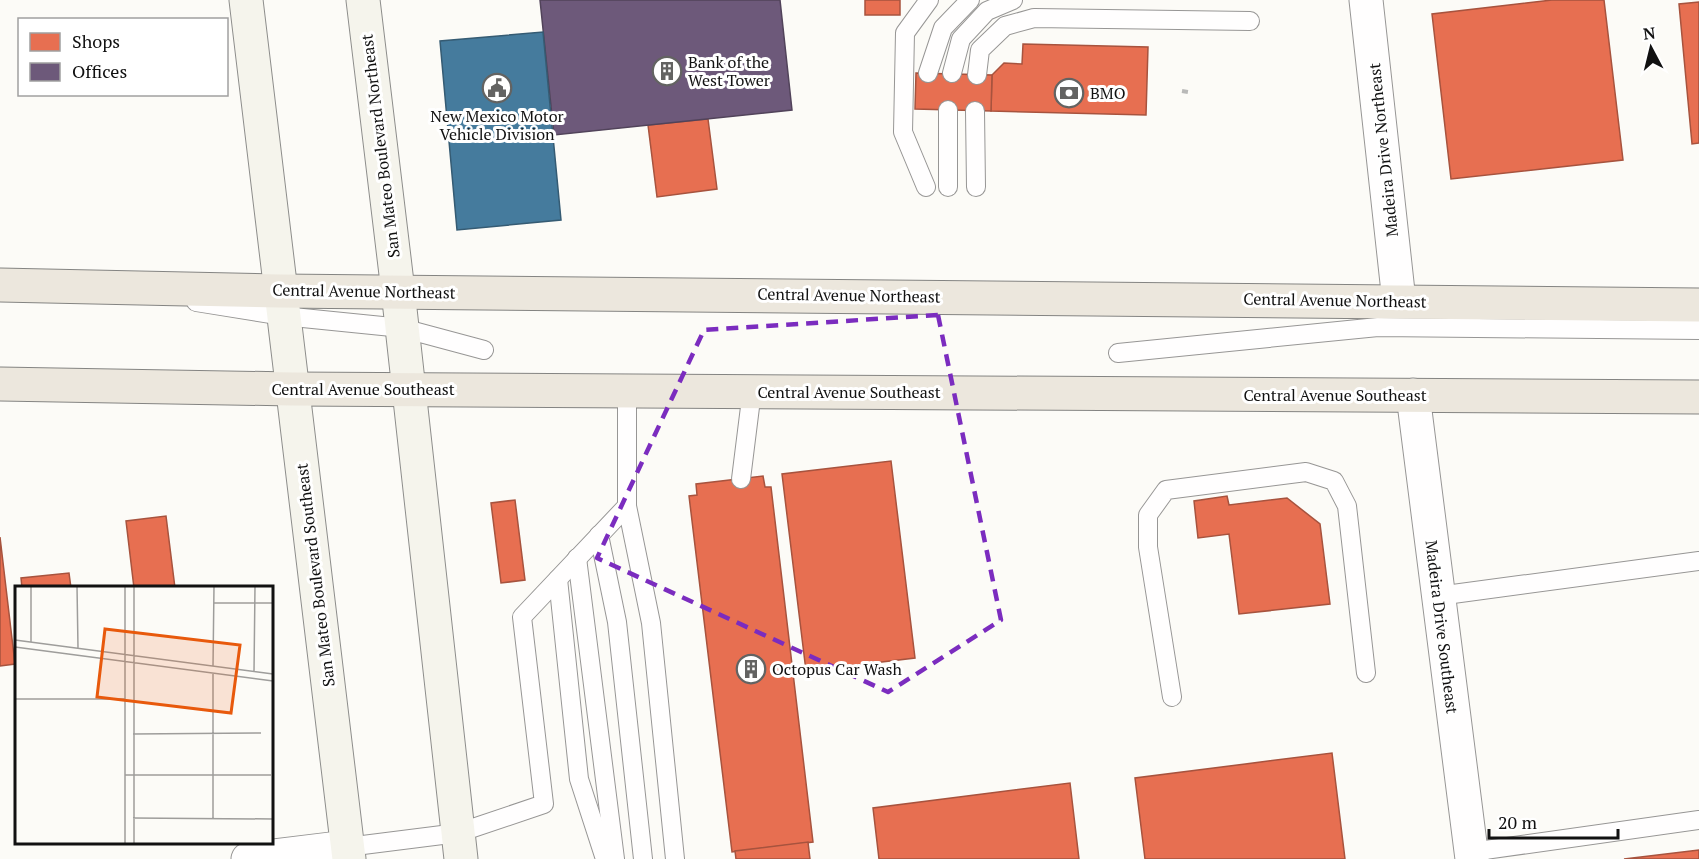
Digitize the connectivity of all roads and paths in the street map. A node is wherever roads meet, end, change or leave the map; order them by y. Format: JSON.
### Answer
{"nodes":[{"id":1,"x":246,"y":0,"type":"edge"},
{"id":2,"x":363,"y":0,"type":"edge"},
{"id":3,"x":930,"y":0,"type":"edge"},
{"id":4,"x":970,"y":0,"type":"edge"},
{"id":5,"x":1013,"y":0,"type":"edge"},
{"id":6,"x":1366,"y":0,"type":"edge"},
{"id":7,"x":1250,"y":21,"type":"dead end"},
{"id":8,"x":928,"y":73,"type":"dead end"},
{"id":9,"x":951,"y":74,"type":"dead end"},
{"id":10,"x":977,"y":75,"type":"dead end"},
{"id":11,"x":1182,"y":92,"type":"dead end"},
{"id":12,"x":1188,"y":92,"type":"dead end"},
{"id":13,"x":948,"y":110,"type":"dead end"},
{"id":14,"x":975,"y":111,"type":"dead end"},
{"id":15,"x":926,"y":187,"type":"dead end"},
{"id":16,"x":948,"y":187,"type":"dead end"},
{"id":17,"x":976,"y":187,"type":"dead end"},
{"id":18,"x":0,"y":285,"type":"edge"},
{"id":19,"x":398,"y":291,"type":"junction"},
{"id":20,"x":0,"y":297,"type":"edge"},
{"id":21,"x":1400,"y":301,"type":"junction"},
{"id":22,"x":281,"y":303,"type":"junction"},
{"id":23,"x":1699,"y":305,"type":"edge"},
{"id":24,"x":402,"y":328,"type":"junction"},
{"id":25,"x":1699,"y":330,"type":"edge"},
{"id":26,"x":484,"y":350,"type":"dead end"},
{"id":27,"x":1118,"y":353,"type":"dead end"},
{"id":28,"x":0,"y":384,"type":"edge"},
{"id":29,"x":292,"y":389,"type":"junction"},
{"id":30,"x":409,"y":389,"type":"junction"},
{"id":31,"x":627,"y":390,"type":"junction"},
{"id":32,"x":752,"y":391,"type":"junction"},
{"id":33,"x":1413,"y":395,"type":"junction"},
{"id":34,"x":1699,"y":397,"type":"edge"},
{"id":35,"x":741,"y":479,"type":"dead end"},
{"id":36,"x":627,"y":506,"type":"junction"},
{"id":37,"x":599,"y":535,"type":"junction"},
{"id":38,"x":577,"y":558,"type":"junction"},
{"id":39,"x":1699,"y":561,"type":"edge"},
{"id":40,"x":558,"y":579,"type":"junction"},
{"id":41,"x":1438,"y":596,"type":"junction"},
{"id":42,"x":1366,"y":673,"type":"dead end"},
{"id":43,"x":1172,"y":697,"type":"dead end"},
{"id":44,"x":1699,"y":820,"type":"edge"},
{"id":45,"x":459,"y":846,"type":"edge"},
{"id":46,"x":348,"y":853,"type":"edge"},
{"id":47,"x":1471,"y":855,"type":"edge"},
{"id":48,"x":248,"y":859,"type":"edge"},
{"id":49,"x":605,"y":859,"type":"edge"},
{"id":50,"x":615,"y":859,"type":"edge"},
{"id":51,"x":643,"y":859,"type":"edge"},
{"id":52,"x":675,"y":859,"type":"edge"}],
"edges":[{"from":1,"to":22,"type":"main road"},
{"from":2,"to":19,"type":"main road","name":"San Mateo Boulevard Northeast"},
{"from":3,"to":15,"type":"lane"},
{"from":4,"to":8,"type":"lane"},
{"from":5,"to":9,"type":"lane"},
{"from":6,"to":21,"type":"street","name":"Madeira Drive Northeast"},
{"from":7,"to":10,"type":"lane"},
{"from":11,"to":12,"type":"path"},
{"from":13,"to":16,"type":"lane"},
{"from":14,"to":17,"type":"lane"},
{"from":18,"to":22,"type":"main road","name":"Central Avenue Northeast"},
{"from":19,"to":21,"type":"main road","name":"Central Avenue Northeast"},
{"from":19,"to":22,"type":"main road","name":"Central Avenue Northeast"},
{"from":19,"to":24,"type":"main road"},
{"from":20,"to":22,"type":"lane","name":"Central Avenue Northeast"},
{"from":21,"to":23,"type":"main road","name":"Central Avenue Northeast"},
{"from":22,"to":24,"type":"lane","name":"Central Avenue Northeast"},
{"from":22,"to":29,"type":"main road","name":"San Mateo Boulevard Southeast"},
{"from":24,"to":26,"type":"lane","name":"Central Avenue Northeast"},
{"from":24,"to":30,"type":"main road"},
{"from":25,"to":27,"type":"lane"},
{"from":28,"to":29,"type":"main road","name":"Central Avenue Southeast"},
{"from":29,"to":30,"type":"main road","name":"Central Avenue Southeast"},
{"from":29,"to":46,"type":"main road","name":"San Mateo Boulevard Southeast"},
{"from":30,"to":31,"type":"main road","name":"Central Avenue Southeast"},
{"from":30,"to":45,"type":"main road"},
{"from":31,"to":32,"type":"main road","name":"Central Avenue Southeast"},
{"from":31,"to":36,"type":"lane"},
{"from":32,"to":33,"type":"main road","name":"Central Avenue Southeast"},
{"from":32,"to":35,"type":"lane"},
{"from":33,"to":34,"type":"main road","name":"Central Avenue Southeast"},
{"from":33,"to":41,"type":"street","name":"Madeira Drive Southeast"},
{"from":36,"to":37,"type":"lane"},
{"from":36,"to":52,"type":"lane"},
{"from":37,"to":38,"type":"lane"},
{"from":37,"to":51,"type":"lane"},
{"from":38,"to":40,"type":"lane"},
{"from":38,"to":50,"type":"lane"},
{"from":39,"to":41,"type":"lane"},
{"from":40,"to":45,"type":"lane"},
{"from":40,"to":49,"type":"lane"},
{"from":41,"to":47,"type":"street","name":"Madeira Drive Southeast"},
{"from":42,"to":43,"type":"lane"},
{"from":44,"to":47,"type":"lane"},
{"from":45,"to":46,"type":"lane"},
{"from":46,"to":48,"type":"street"}]}
